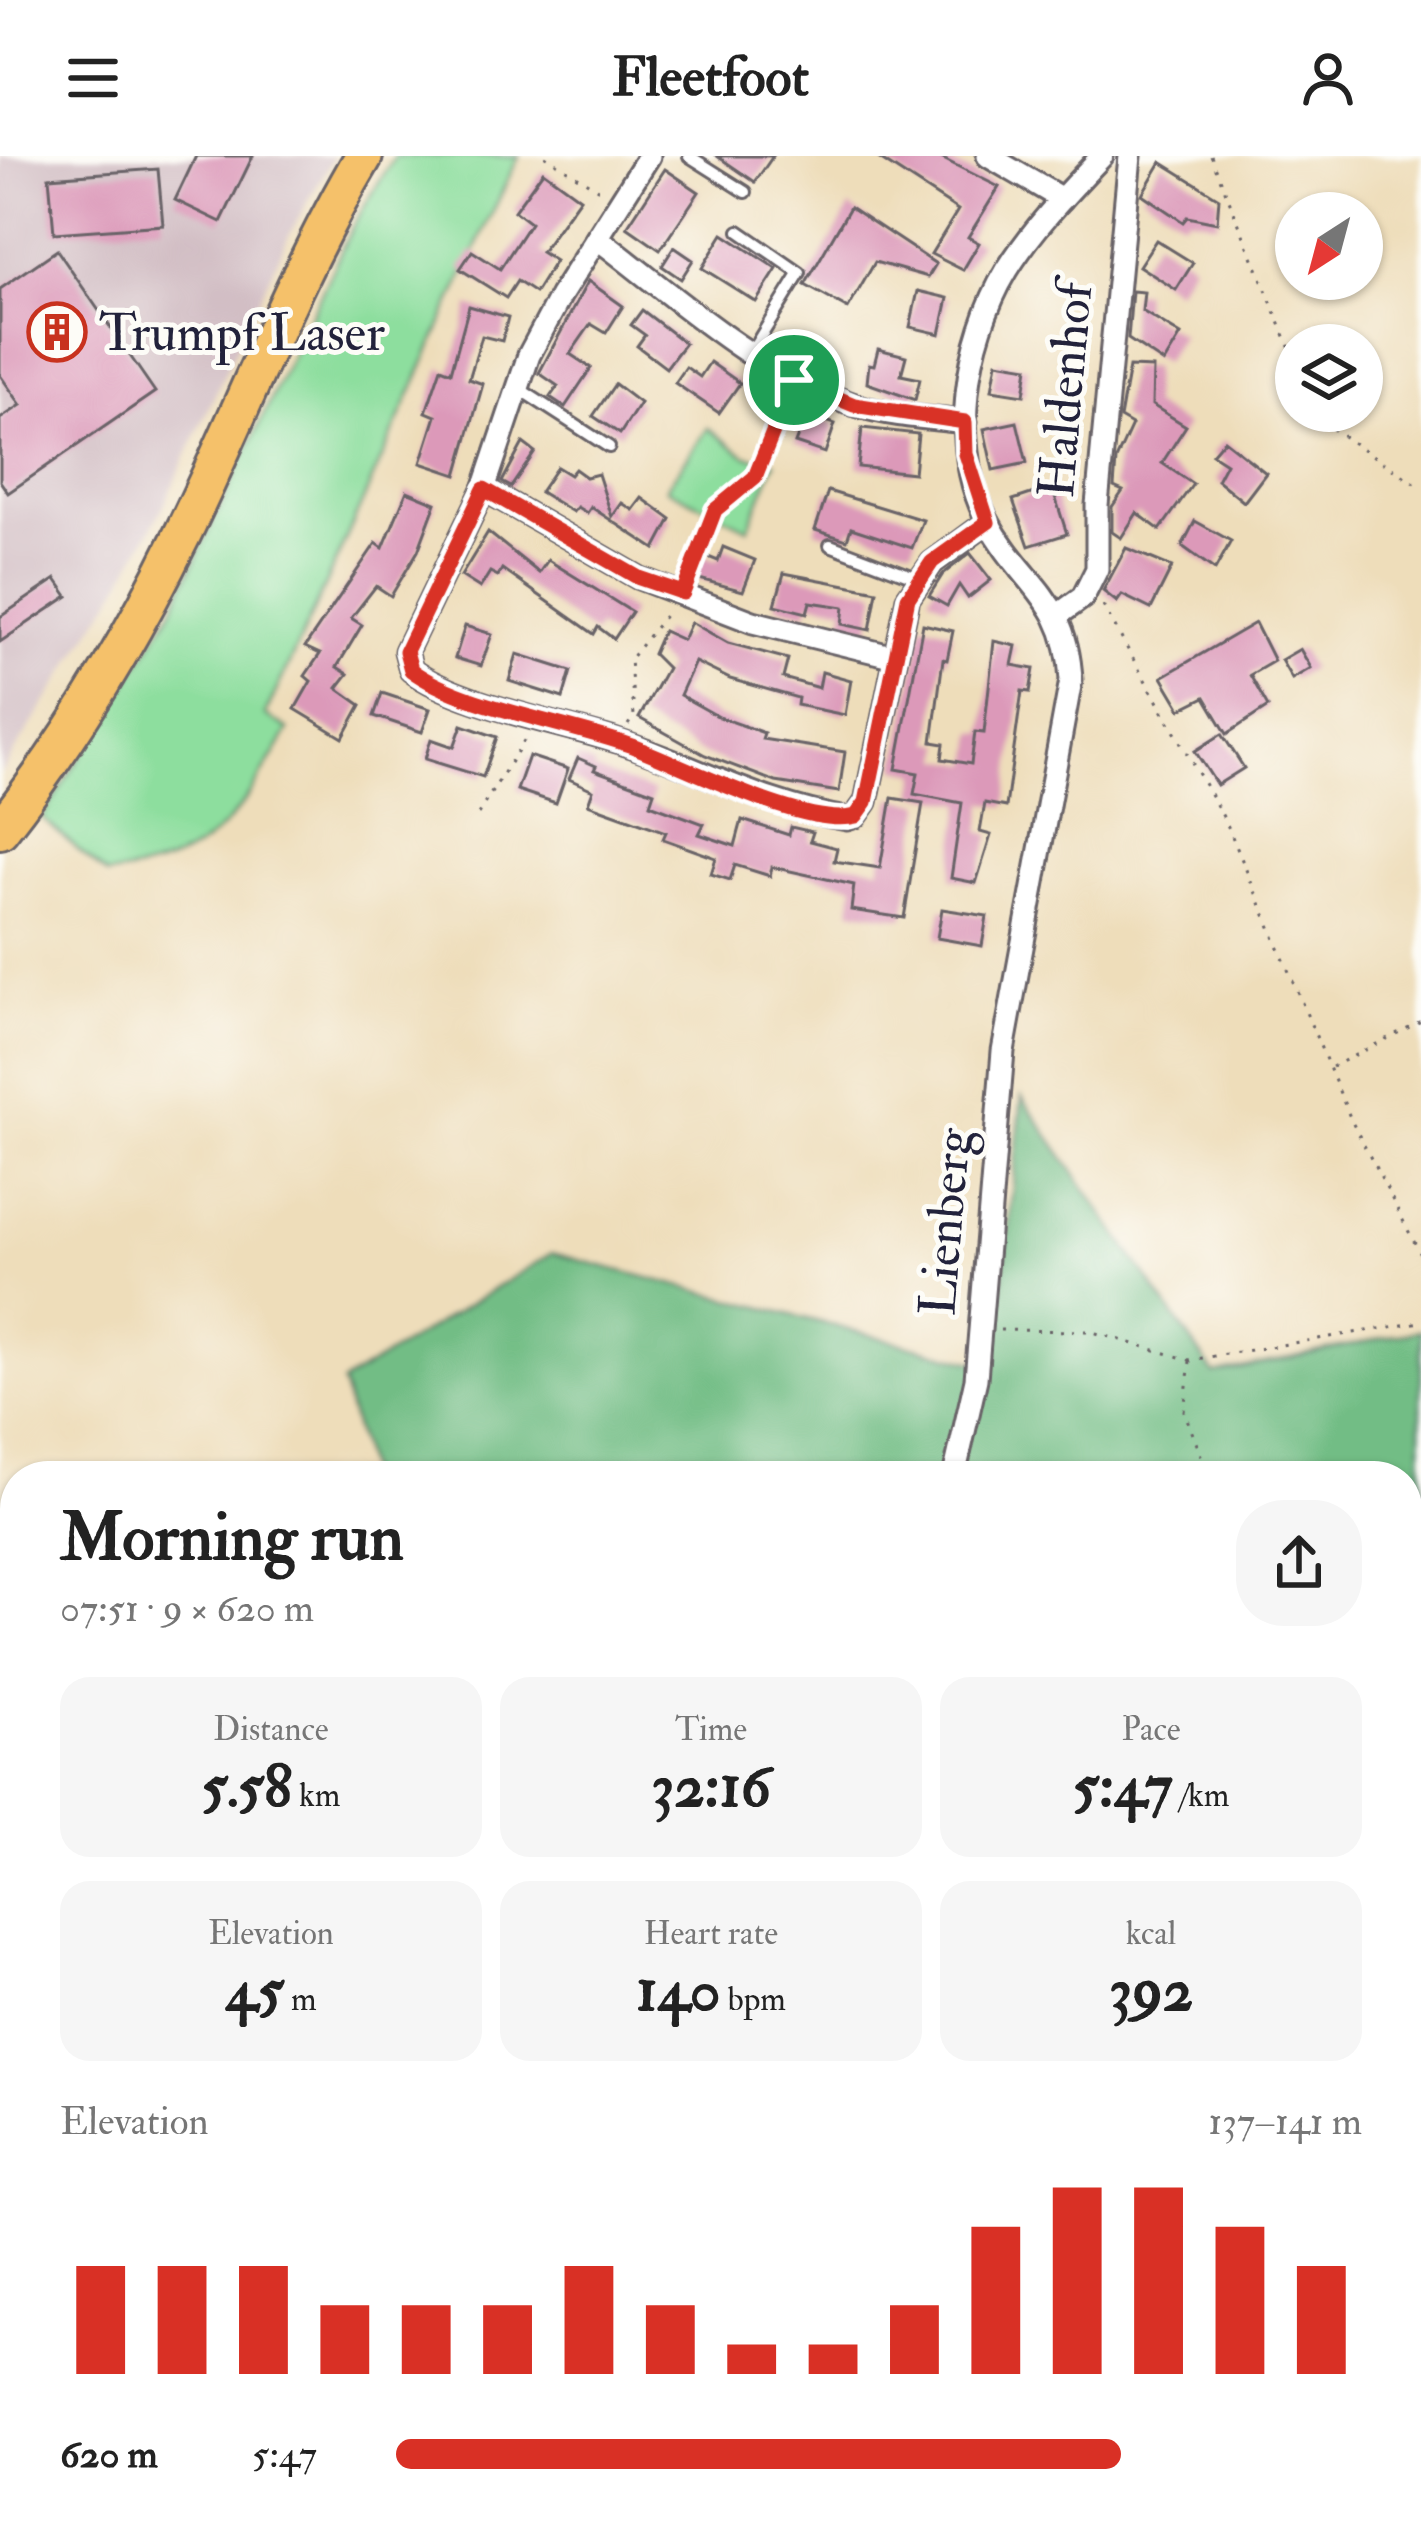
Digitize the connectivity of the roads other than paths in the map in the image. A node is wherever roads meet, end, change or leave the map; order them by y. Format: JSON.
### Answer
{"nodes":[{"id":1,"x":364,"y":156,"type":"edge"},
{"id":2,"x":649,"y":156,"type":"edge"},
{"id":3,"x":689,"y":156,"type":"edge"},
{"id":4,"x":988,"y":156,"type":"edge"},
{"id":5,"x":1102,"y":156,"type":"edge"},
{"id":6,"x":1130,"y":156,"type":"edge"},
{"id":7,"x":746,"y":192,"type":"dead end"},
{"id":8,"x":1062,"y":199,"type":"junction"},
{"id":9,"x":739,"y":231,"type":"dead end"},
{"id":10,"x":597,"y":238,"type":"junction"},
{"id":11,"x":750,"y":354,"type":"junction"},
{"id":12,"x":518,"y":388,"type":"junction"},
{"id":13,"x":965,"y":422,"type":"junction"},
{"id":14,"x":609,"y":447,"type":"dead end"},
{"id":15,"x":484,"y":489,"type":"junction"},
{"id":16,"x":988,"y":522,"type":"junction"},
{"id":17,"x":830,"y":545,"type":"dead end"},
{"id":18,"x":917,"y":578,"type":"junction"},
{"id":19,"x":1058,"y":614,"type":"junction"},
{"id":20,"x":895,"y":657,"type":"junction"},
{"id":21,"x":0,"y":830,"type":"edge"},
{"id":22,"x":957,"y":1461,"type":"edge"}],
"edges":[{"from":1,"to":21,"type":"main road"},
{"from":2,"to":10,"type":"street"},
{"from":3,"to":7,"type":"lane"},
{"from":4,"to":8,"type":"street"},
{"from":5,"to":8,"type":"street"},
{"from":6,"to":19,"type":"street","name":"Haldenhof"},
{"from":8,"to":13,"type":"street"},
{"from":9,"to":11,"type":"lane"},
{"from":10,"to":11,"type":"street"},
{"from":10,"to":12,"type":"street"},
{"from":11,"to":13,"type":"street"},
{"from":12,"to":14,"type":"lane"},
{"from":12,"to":15,"type":"street"},
{"from":13,"to":16,"type":"street"},
{"from":15,"to":20,"type":"street"},
{"from":15,"to":20,"type":"street"},
{"from":16,"to":18,"type":"street"},
{"from":16,"to":19,"type":"street"},
{"from":17,"to":18,"type":"lane"},
{"from":18,"to":20,"type":"street"},
{"from":19,"to":22,"type":"street","name":"Lienberg"}]}
